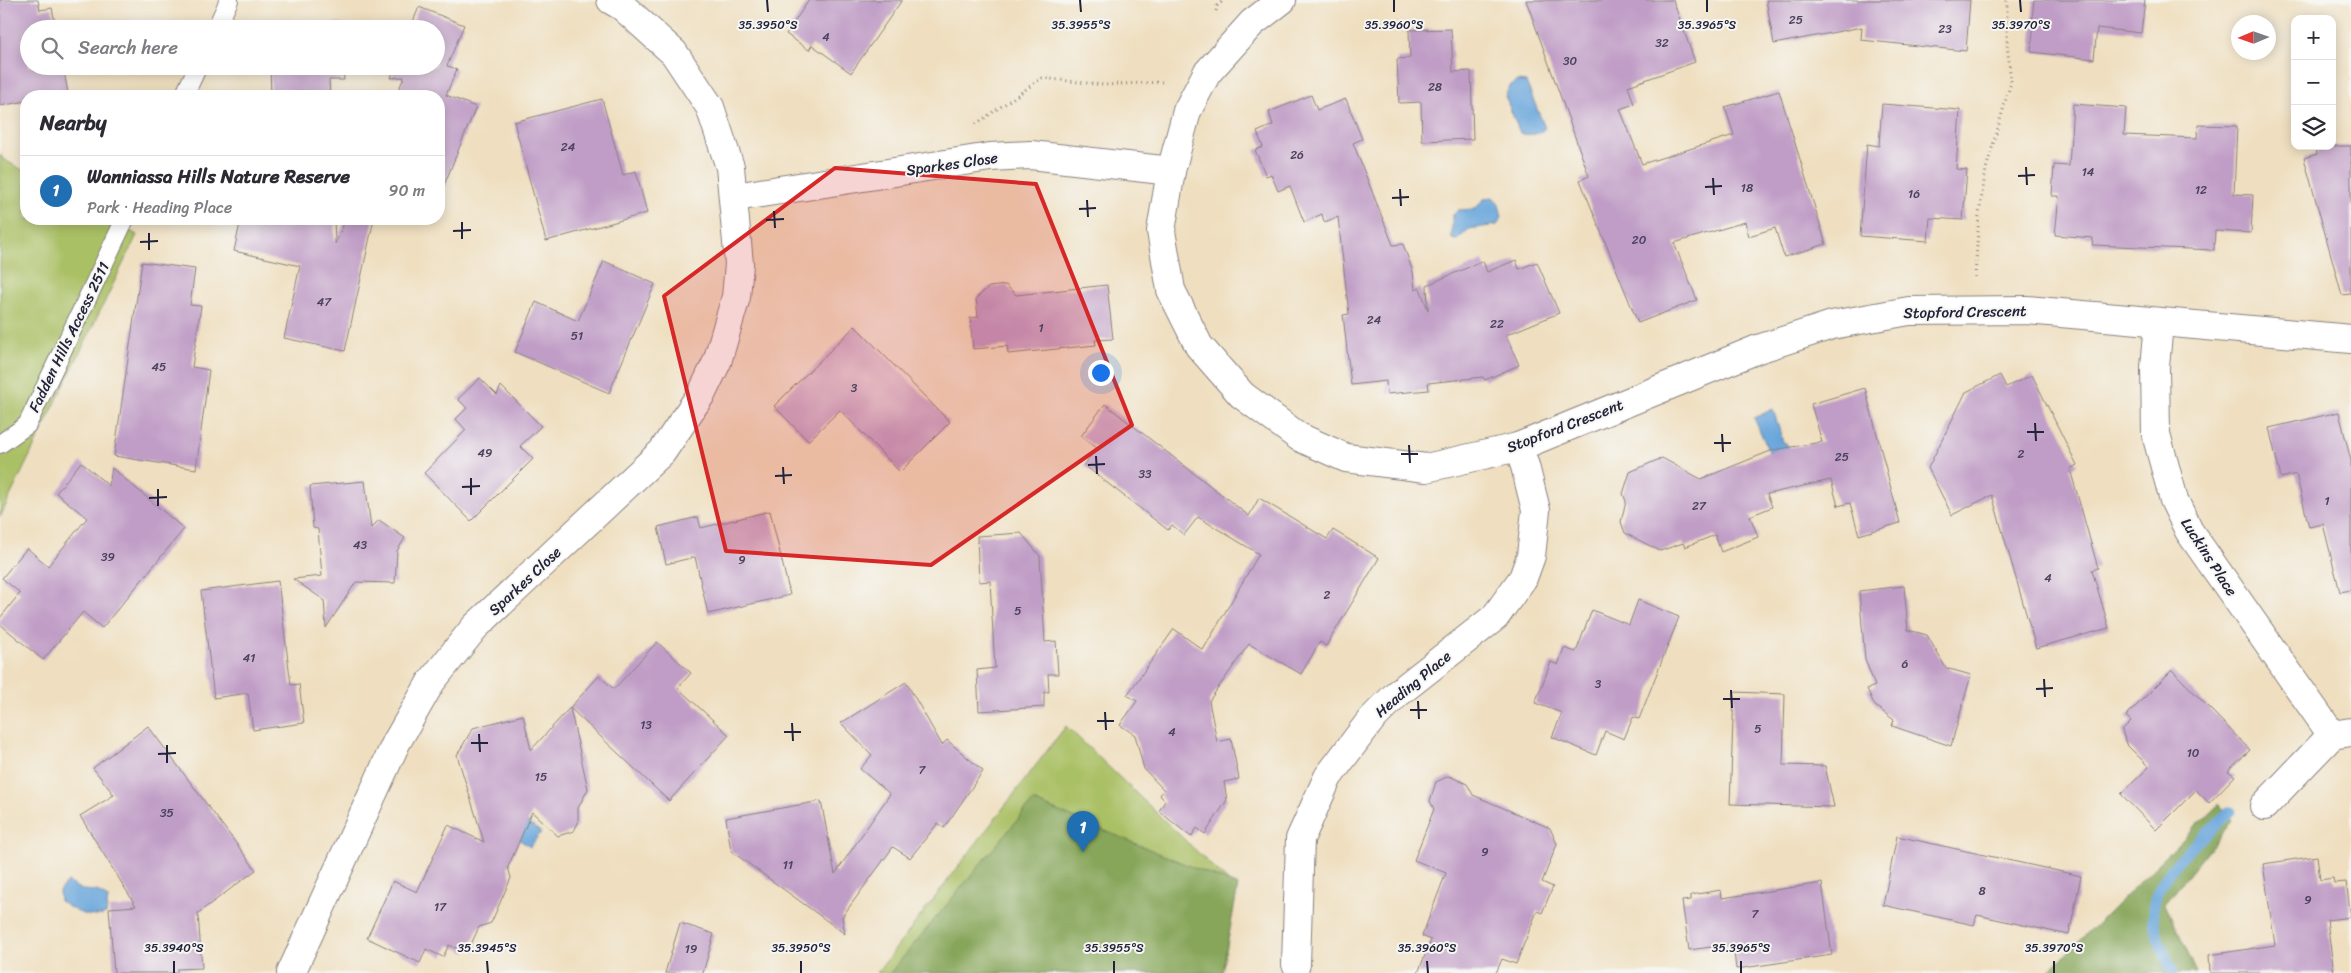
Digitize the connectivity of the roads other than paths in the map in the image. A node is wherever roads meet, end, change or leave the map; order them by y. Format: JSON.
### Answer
{"nodes":[{"id":1,"x":230,"y":0,"type":"edge"},
{"id":2,"x":611,"y":0,"type":"edge"},
{"id":3,"x":1282,"y":0,"type":"edge"},
{"id":4,"x":220,"y":20,"type":"edge"},
{"id":5,"x":194,"y":75,"type":"edge"},
{"id":6,"x":187,"y":90,"type":"edge"},
{"id":7,"x":1171,"y":171,"type":"junction"},
{"id":8,"x":734,"y":197,"type":"junction"},
{"id":9,"x":122,"y":225,"type":"edge"},
{"id":10,"x":2160,"y":323,"type":"junction"},
{"id":11,"x":2351,"y":339,"type":"edge"},
{"id":12,"x":0,"y":444,"type":"edge"},
{"id":13,"x":1518,"y":447,"type":"junction"},
{"id":14,"x":2342,"y":733,"type":"edge"},
{"id":15,"x":2264,"y":806,"type":"dead end"},
{"id":16,"x":1296,"y":964,"type":"dead end"},
{"id":17,"x":291,"y":973,"type":"edge"}],
"edges":[{"from":1,"to":4,"type":"lane"},
{"from":2,"to":8,"type":"street","name":"Sparkes Close"},
{"from":3,"to":7,"type":"street","name":"Stopford Crescent"},
{"from":5,"to":6,"type":"lane"},
{"from":7,"to":8,"type":"street","name":"Sparkes Close"},
{"from":7,"to":13,"type":"street","name":"Stopford Crescent"},
{"from":8,"to":17,"type":"street","name":"Sparkes Close"},
{"from":9,"to":12,"type":"lane","name":"Fadden Hills Access 2511"},
{"from":10,"to":11,"type":"street","name":"Stopford Crescent"},
{"from":10,"to":13,"type":"street","name":"Stopford Crescent"},
{"from":10,"to":14,"type":"street","name":"Luckins Place"},
{"from":13,"to":16,"type":"street","name":"Heading Place"},
{"from":14,"to":15,"type":"street","name":"Luckins Place"}]}
